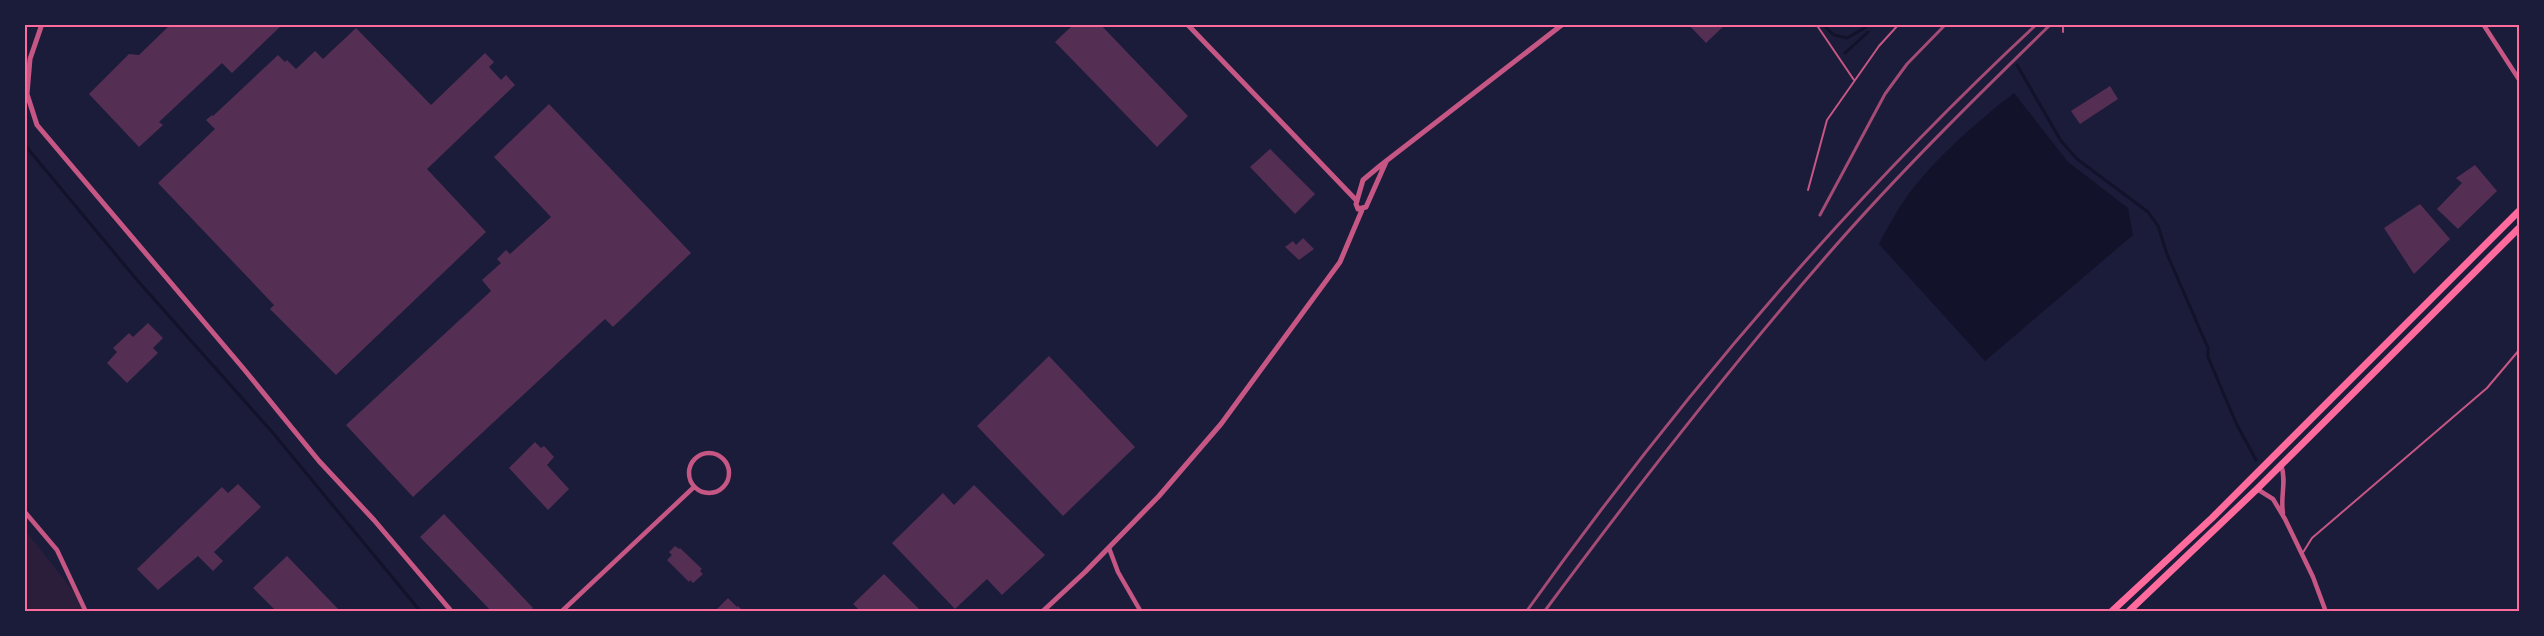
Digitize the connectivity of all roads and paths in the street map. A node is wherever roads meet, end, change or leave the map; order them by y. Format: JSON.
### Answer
{"nodes":[{"id":1,"x":42,"y":24,"type":"edge"},
{"id":2,"x":1187,"y":24,"type":"edge"},
{"id":3,"x":1563,"y":24,"type":"edge"},
{"id":4,"x":1816,"y":24,"type":"edge"},
{"id":5,"x":1899,"y":24,"type":"edge"},
{"id":6,"x":2063,"y":24,"type":"edge"},
{"id":7,"x":2484,"y":24,"type":"edge"},
{"id":8,"x":2063,"y":32,"type":"dead end"},
{"id":9,"x":1854,"y":80,"type":"junction"},
{"id":10,"x":2520,"y":81,"type":"edge"},
{"id":11,"x":1386,"y":162,"type":"junction"},
{"id":12,"x":1808,"y":190,"type":"dead end"},
{"id":13,"x":1358,"y":198,"type":"junction"},
{"id":14,"x":1368,"y":199,"type":"junction"},
{"id":15,"x":1362,"y":210,"type":"junction"},
{"id":16,"x":2520,"y":210,"type":"edge"},
{"id":17,"x":2520,"y":227,"type":"edge"},
{"id":18,"x":2520,"y":349,"type":"edge"},
{"id":19,"x":2281,"y":464,"type":"junction"},
{"id":20,"x":694,"y":487,"type":"junction"},
{"id":21,"x":2257,"y":489,"type":"junction"},
{"id":22,"x":24,"y":511,"type":"edge"},
{"id":23,"x":2284,"y":519,"type":"junction"},
{"id":24,"x":1109,"y":548,"type":"junction"},
{"id":25,"x":2302,"y":554,"type":"junction"},
{"id":26,"x":2125,"y":599,"type":"junction"},
{"id":27,"x":86,"y":612,"type":"edge"},
{"id":28,"x":452,"y":612,"type":"edge"},
{"id":29,"x":561,"y":612,"type":"edge"},
{"id":30,"x":1042,"y":612,"type":"edge"},
{"id":31,"x":1141,"y":612,"type":"edge"},
{"id":32,"x":2105,"y":612,"type":"edge"},
{"id":33,"x":2111,"y":612,"type":"edge"},
{"id":34,"x":2128,"y":612,"type":"edge"},
{"id":35,"x":2326,"y":612,"type":"edge"}],
"edges":[{"from":1,"to":28,"type":"street"},
{"from":2,"to":13,"type":"street"},
{"from":3,"to":11,"type":"street"},
{"from":4,"to":9,"type":"lane"},
{"from":5,"to":9,"type":"lane"},
{"from":6,"to":8,"type":"lane"},
{"from":7,"to":10,"type":"street"},
{"from":9,"to":12,"type":"lane"},
{"from":11,"to":13,"type":"street"},
{"from":11,"to":14,"type":"street"},
{"from":13,"to":14,"type":"street"},
{"from":13,"to":15,"type":"street"},
{"from":14,"to":15,"type":"street"},
{"from":15,"to":24,"type":"street"},
{"from":16,"to":26,"type":"main road"},
{"from":17,"to":19,"type":"main road"},
{"from":18,"to":25,"type":"lane"},
{"from":19,"to":21,"type":"main road"},
{"from":19,"to":23,"type":"street"},
{"from":20,"to":20,"type":"street"},
{"from":20,"to":29,"type":"street"},
{"from":21,"to":23,"type":"street"},
{"from":21,"to":34,"type":"main road"},
{"from":22,"to":27,"type":"street"},
{"from":23,"to":25,"type":"street"},
{"from":24,"to":30,"type":"street"},
{"from":24,"to":31,"type":"street"},
{"from":25,"to":35,"type":"street"},
{"from":26,"to":32,"type":"street"},
{"from":26,"to":33,"type":"main road"}]}
